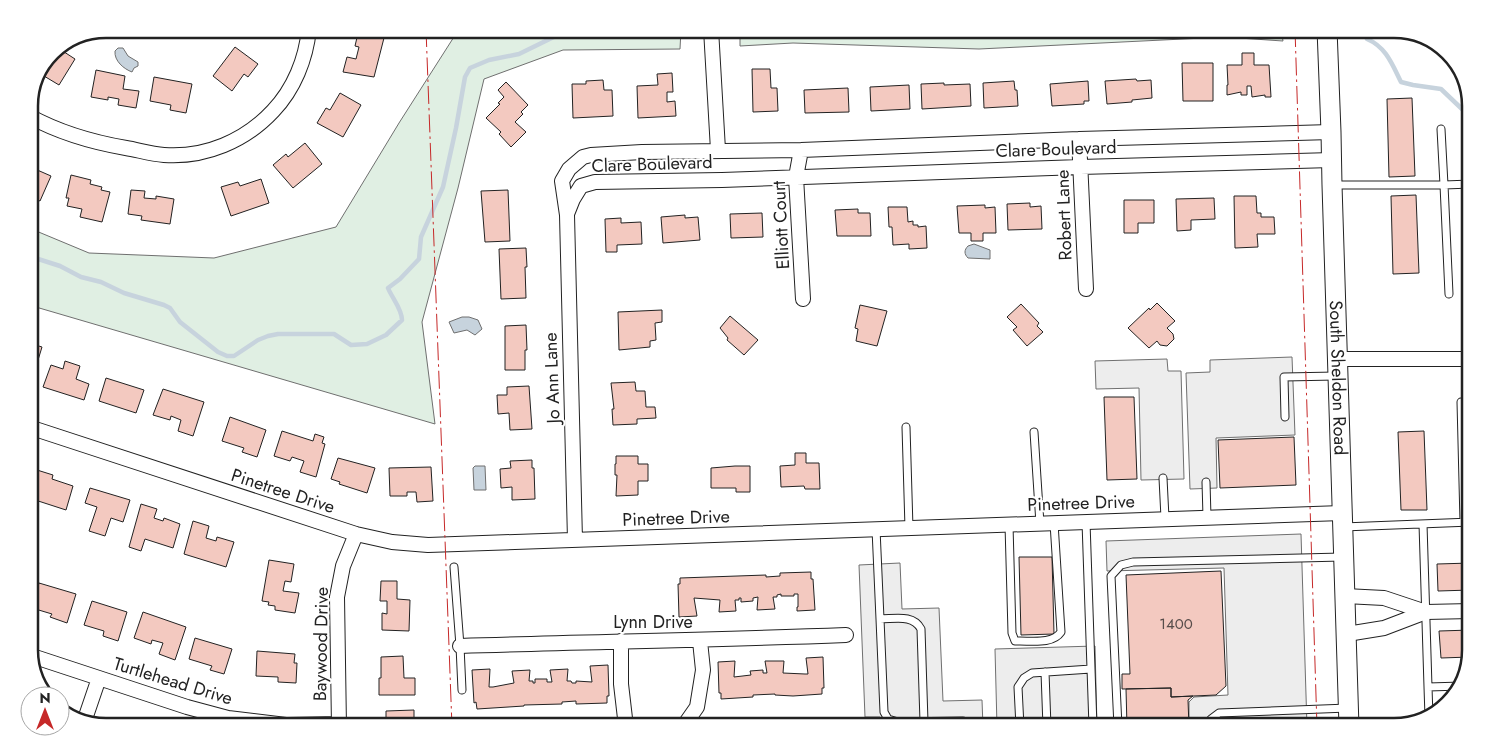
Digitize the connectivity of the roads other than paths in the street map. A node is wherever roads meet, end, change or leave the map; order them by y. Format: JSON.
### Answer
{"nodes":[{"id":1,"x":307,"y":37,"type":"edge"},
{"id":2,"x":711,"y":37,"type":"edge"},
{"id":3,"x":1327,"y":37,"type":"edge"},
{"id":4,"x":38,"y":121,"type":"edge"},
{"id":5,"x":1440,"y":129,"type":"dead end"},
{"id":6,"x":1331,"y":132,"type":"junction"},
{"id":7,"x":1079,"y":139,"type":"junction"},
{"id":8,"x":718,"y":150,"type":"junction"},
{"id":9,"x":801,"y":150,"type":"junction"},
{"id":10,"x":1332,"y":160,"type":"junction"},
{"id":11,"x":1080,"y":167,"type":"junction"},
{"id":12,"x":796,"y":177,"type":"junction"},
{"id":13,"x":1462,"y":184,"type":"edge"},
{"id":14,"x":1332,"y":185,"type":"junction"},
{"id":15,"x":1444,"y":185,"type":"junction"},
{"id":16,"x":566,"y":215,"type":"junction"},
{"id":17,"x":1086,"y":289,"type":"dead end"},
{"id":18,"x":1449,"y":294,"type":"dead end"},
{"id":19,"x":803,"y":299,"type":"dead end"},
{"id":20,"x":1462,"y":360,"type":"edge"},
{"id":21,"x":1337,"y":367,"type":"junction"},
{"id":22,"x":1461,"y":402,"type":"dead end"},
{"id":23,"x":1285,"y":417,"type":"dead end"},
{"id":24,"x":1462,"y":419,"type":"edge"},
{"id":25,"x":906,"y":427,"type":"dead end"},
{"id":26,"x":38,"y":430,"type":"edge"},
{"id":27,"x":1034,"y":432,"type":"dead end"},
{"id":28,"x":1163,"y":478,"type":"dead end"},
{"id":29,"x":1206,"y":482,"type":"dead end"},
{"id":30,"x":1207,"y":517,"type":"junction"},
{"id":31,"x":1165,"y":518,"type":"junction"},
{"id":32,"x":1342,"y":520,"type":"junction"},
{"id":33,"x":1086,"y":522,"type":"junction"},
{"id":34,"x":1462,"y":522,"type":"edge"},
{"id":35,"x":1054,"y":523,"type":"junction"},
{"id":36,"x":1040,"y":524,"type":"junction"},
{"id":37,"x":1423,"y":524,"type":"junction"},
{"id":38,"x":1009,"y":525,"type":"junction"},
{"id":39,"x":909,"y":528,"type":"junction"},
{"id":40,"x":876,"y":529,"type":"junction"},
{"id":41,"x":356,"y":534,"type":"junction"},
{"id":42,"x":575,"y":540,"type":"junction"},
{"id":43,"x":1343,"y":557,"type":"junction"},
{"id":44,"x":454,"y":566,"type":"dead end"},
{"id":45,"x":1345,"y":596,"type":"junction"},
{"id":46,"x":1462,"y":611,"type":"edge"},
{"id":47,"x":1426,"y":612,"type":"junction"},
{"id":48,"x":880,"y":619,"type":"junction"},
{"id":49,"x":1347,"y":634,"type":"junction"},
{"id":50,"x":846,"y":635,"type":"dead end"},
{"id":51,"x":621,"y":641,"type":"junction"},
{"id":52,"x":700,"y":641,"type":"junction"},
{"id":53,"x":460,"y":646,"type":"junction"},
{"id":54,"x":38,"y":658,"type":"edge"},
{"id":55,"x":1092,"y":669,"type":"junction"},
{"id":56,"x":1045,"y":672,"type":"junction"},
{"id":57,"x":99,"y":678,"type":"junction"},
{"id":58,"x":1452,"y":686,"type":"edge"},
{"id":59,"x":1428,"y":687,"type":"junction"},
{"id":60,"x":462,"y":690,"type":"dead end"},
{"id":61,"x":1349,"y":708,"type":"junction"},
{"id":62,"x":1429,"y":709,"type":"edge"},
{"id":63,"x":86,"y":715,"type":"edge"},
{"id":64,"x":228,"y":718,"type":"edge"},
{"id":65,"x":339,"y":718,"type":"edge"},
{"id":66,"x":625,"y":718,"type":"edge"},
{"id":67,"x":689,"y":718,"type":"edge"},
{"id":68,"x":887,"y":718,"type":"edge"},
{"id":69,"x":924,"y":718,"type":"edge"},
{"id":70,"x":1020,"y":718,"type":"edge"},
{"id":71,"x":1047,"y":718,"type":"edge"},
{"id":72,"x":1093,"y":718,"type":"edge"},
{"id":73,"x":1118,"y":718,"type":"edge"},
{"id":74,"x":1212,"y":718,"type":"edge"},
{"id":75,"x":1349,"y":718,"type":"edge"}],
"edges":[{"from":1,"to":4,"type":"street"},
{"from":2,"to":8,"type":"street"},
{"from":3,"to":6,"type":"main road","name":"South Sheldon Road"},
{"from":5,"to":15,"type":"lane"},
{"from":6,"to":7,"type":"street","name":"Clare Boulevard"},
{"from":6,"to":10,"type":"main road","name":"South Sheldon Road"},
{"from":7,"to":9,"type":"street","name":"Clare Boulevard"},
{"from":7,"to":11,"type":"street","name":"Robert Lane"},
{"from":8,"to":9,"type":"street","name":"Clare Boulevard"},
{"from":8,"to":16,"type":"street","name":"Clare Boulevard"},
{"from":9,"to":12,"type":"street","name":"Elliott Court"},
{"from":10,"to":11,"type":"street","name":"Clare Boulevard"},
{"from":10,"to":14,"type":"main road","name":"South Sheldon Road"},
{"from":11,"to":12,"type":"street","name":"Clare Boulevard"},
{"from":11,"to":17,"type":"street","name":"Robert Lane"},
{"from":12,"to":16,"type":"street","name":"Clare Boulevard"},
{"from":12,"to":19,"type":"street","name":"Elliott Court"},
{"from":13,"to":15,"type":"lane"},
{"from":14,"to":15,"type":"lane"},
{"from":14,"to":21,"type":"main road","name":"South Sheldon Road"},
{"from":15,"to":18,"type":"lane"},
{"from":16,"to":42,"type":"street","name":"Jo Ann Lane"},
{"from":20,"to":21,"type":"street"},
{"from":21,"to":23,"type":"lane"},
{"from":21,"to":32,"type":"main road","name":"South Sheldon Road"},
{"from":22,"to":24,"type":"lane"},
{"from":25,"to":39,"type":"lane"},
{"from":26,"to":41,"type":"street","name":"Pinetree Drive"},
{"from":27,"to":36,"type":"lane"},
{"from":28,"to":31,"type":"lane"},
{"from":29,"to":30,"type":"lane"},
{"from":30,"to":31,"type":"street","name":"Pinetree Drive"},
{"from":30,"to":32,"type":"street","name":"Pinetree Drive"},
{"from":31,"to":33,"type":"street","name":"Pinetree Drive"},
{"from":32,"to":37,"type":"lane"},
{"from":32,"to":43,"type":"main road","name":"South Sheldon Road"},
{"from":33,"to":35,"type":"street","name":"Pinetree Drive"},
{"from":33,"to":55,"type":"lane"},
{"from":34,"to":37,"type":"lane"},
{"from":35,"to":36,"type":"street","name":"Pinetree Drive"},
{"from":35,"to":38,"type":"lane"},
{"from":36,"to":38,"type":"street","name":"Pinetree Drive"},
{"from":37,"to":47,"type":"lane"},
{"from":38,"to":39,"type":"street","name":"Pinetree Drive"},
{"from":39,"to":40,"type":"street","name":"Pinetree Drive"},
{"from":40,"to":42,"type":"street","name":"Pinetree Drive"},
{"from":40,"to":48,"type":"lane"},
{"from":41,"to":42,"type":"street","name":"Pinetree Drive"},
{"from":41,"to":65,"type":"street","name":"Baywood Drive"},
{"from":43,"to":45,"type":"main road","name":"South Sheldon Road"},
{"from":43,"to":73,"type":"lane"},
{"from":44,"to":53,"type":"lane"},
{"from":45,"to":47,"type":"street"},
{"from":45,"to":49,"type":"main road","name":"South Sheldon Road"},
{"from":46,"to":47,"type":"street"},
{"from":47,"to":49,"type":"street"},
{"from":47,"to":59,"type":"lane"},
{"from":48,"to":68,"type":"lane"},
{"from":48,"to":69,"type":"lane"},
{"from":49,"to":61,"type":"main road","name":"South Sheldon Road"},
{"from":50,"to":52,"type":"street","name":"Lynn Drive"},
{"from":51,"to":52,"type":"street","name":"Lynn Drive"},
{"from":51,"to":53,"type":"street","name":"Lynn Drive"},
{"from":51,"to":66,"type":"street"},
{"from":52,"to":67,"type":"street"},
{"from":53,"to":60,"type":"lane"},
{"from":54,"to":57,"type":"street","name":"Turtlehead Drive"},
{"from":55,"to":56,"type":"lane"},
{"from":55,"to":72,"type":"lane"},
{"from":56,"to":70,"type":"lane"},
{"from":56,"to":71,"type":"lane"},
{"from":57,"to":63,"type":"street"},
{"from":57,"to":64,"type":"street","name":"Turtlehead Drive"},
{"from":58,"to":59,"type":"lane"},
{"from":59,"to":62,"type":"lane"},
{"from":61,"to":74,"type":"lane"},
{"from":61,"to":75,"type":"main road","name":"South Sheldon Road"}]}
